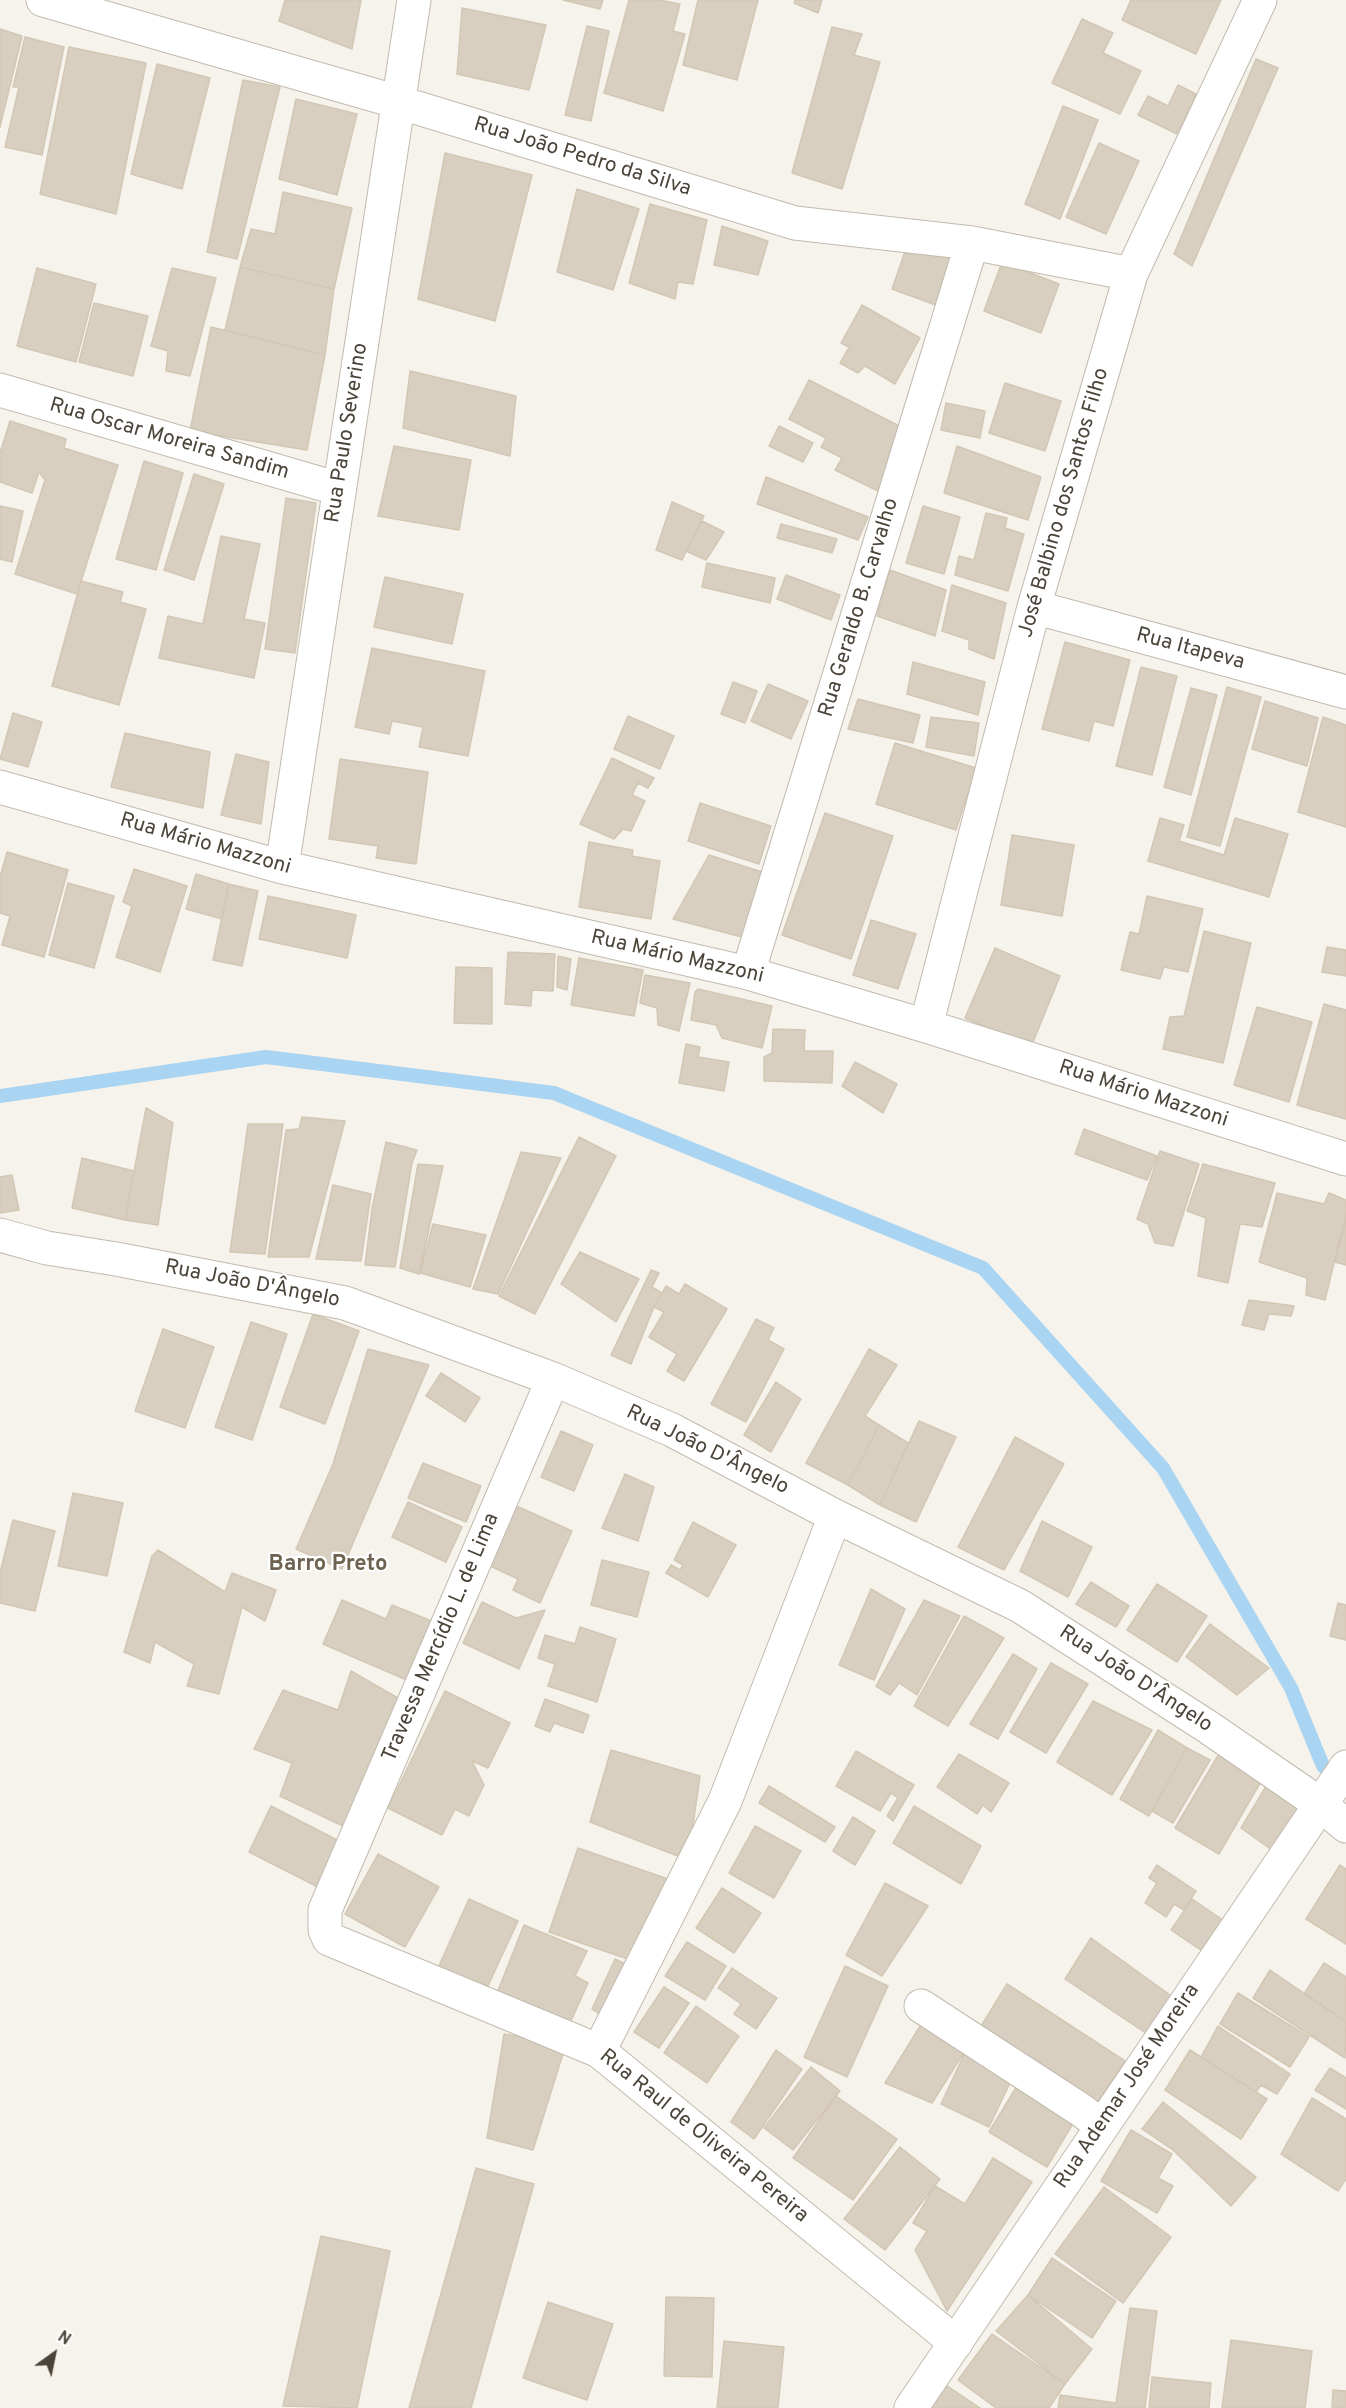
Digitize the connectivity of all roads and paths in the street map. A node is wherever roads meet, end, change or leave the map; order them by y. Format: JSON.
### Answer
{"nodes":[{"id":1,"x":43,"y":0,"type":"edge"},
{"id":2,"x":414,"y":0,"type":"edge"},
{"id":3,"x":1260,"y":0,"type":"edge"},
{"id":4,"x":398,"y":102,"type":"junction"},
{"id":5,"x":972,"y":243,"type":"junction"},
{"id":6,"x":1131,"y":274,"type":"junction"},
{"id":7,"x":0,"y":390,"type":"edge"},
{"id":8,"x":339,"y":489,"type":"junction"},
{"id":9,"x":1034,"y":607,"type":"junction"},
{"id":10,"x":1346,"y":692,"type":"edge"},
{"id":11,"x":0,"y":787,"type":"edge"},
{"id":12,"x":282,"y":867,"type":"junction"},
{"id":13,"x":748,"y":972,"type":"junction"},
{"id":14,"x":926,"y":1026,"type":"junction"},
{"id":15,"x":1346,"y":1160,"type":"edge"},
{"id":16,"x":0,"y":1235,"type":"edge"},
{"id":17,"x":553,"y":1379,"type":"junction"},
{"id":18,"x":835,"y":1516,"type":"junction"},
{"id":19,"x":1332,"y":1787,"type":"edge"},
{"id":20,"x":1346,"y":1826,"type":"edge"},
{"id":21,"x":331,"y":1898,"type":"joint"},
{"id":22,"x":921,"y":2006,"type":"dead end"},
{"id":23,"x":599,"y":2051,"type":"junction"},
{"id":24,"x":1101,"y":2126,"type":"junction"},
{"id":25,"x":956,"y":2343,"type":"junction"},
{"id":26,"x":911,"y":2408,"type":"edge"}],
"edges":[{"from":1,"to":4,"type":"street","name":"Rua João Pedro da Silva"},
{"from":2,"to":4,"type":"street","name":"Rua Paulo Severino"},
{"from":3,"to":6,"type":"street","name":"José Balbino dos Santos Filho"},
{"from":4,"to":5,"type":"street","name":"Rua João Pedro da Silva"},
{"from":4,"to":8,"type":"street","name":"Rua Paulo Severino"},
{"from":5,"to":6,"type":"street","name":"Rua João Pedro da Silva"},
{"from":5,"to":13,"type":"street","name":"Rua Geraldo B. Carvalho"},
{"from":6,"to":9,"type":"street","name":"José Balbino dos Santos Filho"},
{"from":7,"to":8,"type":"street","name":"Rua Oscar Moreira Sandim"},
{"from":8,"to":12,"type":"street","name":"Rua Paulo Severino"},
{"from":9,"to":10,"type":"street","name":"Rua Itapeva"},
{"from":9,"to":14,"type":"street","name":"José Balbino dos Santos Filho"},
{"from":11,"to":12,"type":"street","name":"Rua Mário Mazzoni"},
{"from":12,"to":13,"type":"street","name":"Rua Mário Mazzoni"},
{"from":13,"to":14,"type":"street","name":"Rua Mário Mazzoni"},
{"from":14,"to":15,"type":"street","name":"Rua Mário Mazzoni"},
{"from":16,"to":17,"type":"street","name":"Rua João D'Ângelo"},
{"from":17,"to":18,"type":"street","name":"Rua João D'Ângelo"},
{"from":17,"to":21,"type":"street","name":"Travessa Mercídio L. de Lima"},
{"from":18,"to":19,"type":"street","name":"Rua João D'Ângelo"},
{"from":18,"to":23,"type":"street"},
{"from":19,"to":20,"type":"street","name":"Rua João D'Ângelo"},
{"from":19,"to":24,"type":"street","name":"Rua Ademar José Moreira"},
{"from":21,"to":23,"type":"street","name":"Rua Raul de Oliveira Pereira"},
{"from":22,"to":24,"type":"street"},
{"from":23,"to":25,"type":"street","name":"Rua Raul de Oliveira Pereira"},
{"from":24,"to":25,"type":"street","name":"Rua Ademar José Moreira"},
{"from":25,"to":26,"type":"street","name":"Rua Ademar José Moreira"}]}
